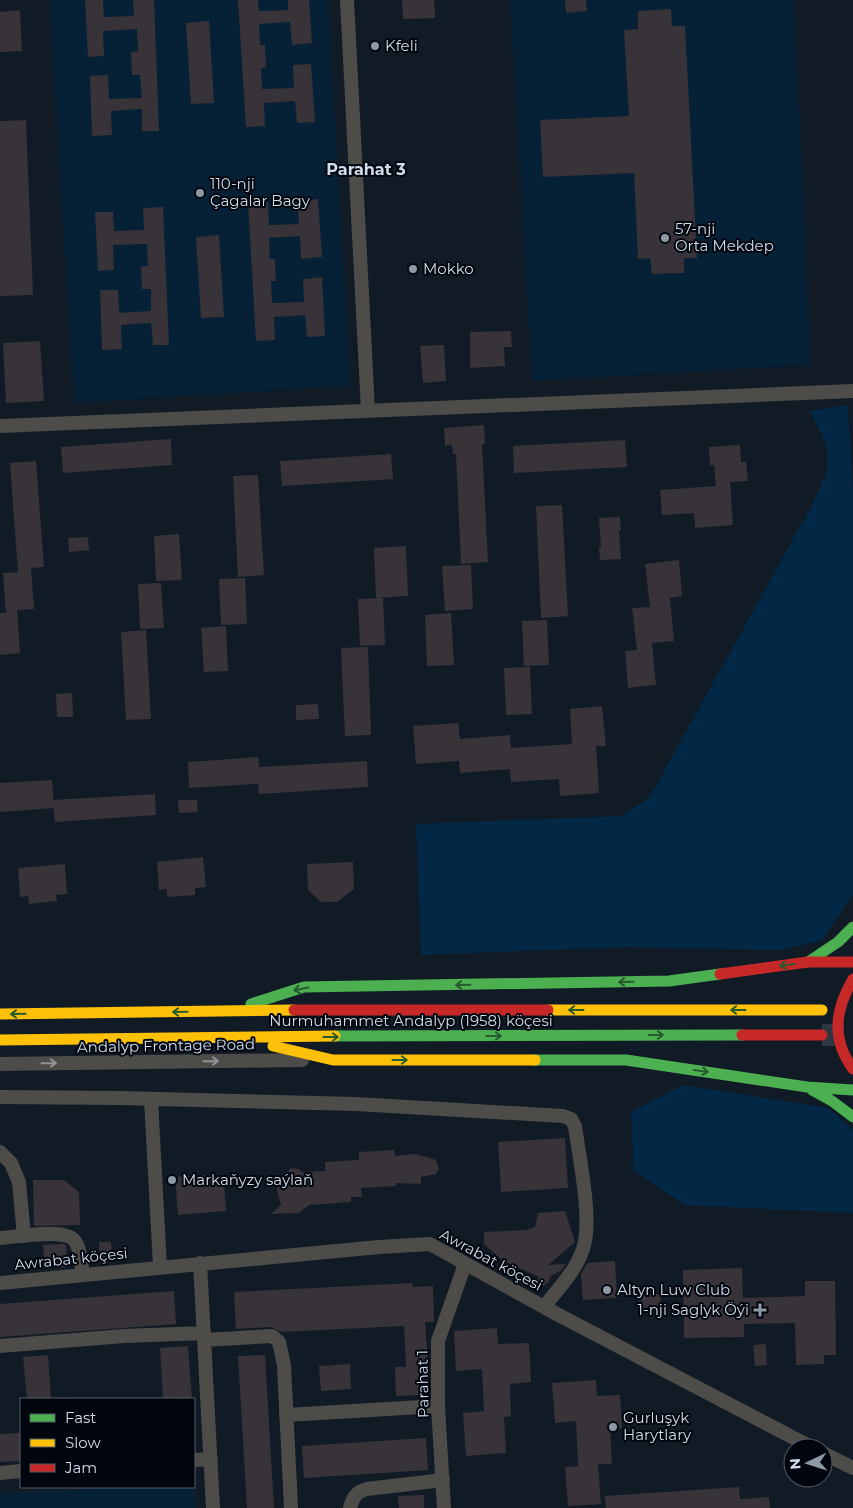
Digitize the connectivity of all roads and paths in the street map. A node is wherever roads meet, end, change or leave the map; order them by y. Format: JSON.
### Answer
{"nodes":[{"id":1,"x":347,"y":0,"type":"edge"},
{"id":2,"x":853,"y":390,"type":"edge"},
{"id":3,"x":368,"y":411,"type":"junction"},
{"id":4,"x":0,"y":426,"type":"edge"},
{"id":5,"x":853,"y":927,"type":"edge"},
{"id":6,"x":808,"y":962,"type":"junction"},
{"id":7,"x":853,"y":962,"type":"edge"},
{"id":8,"x":853,"y":979,"type":"edge"},
{"id":9,"x":822,"y":1010,"type":"dead end"},
{"id":10,"x":229,"y":1011,"type":"junction"},
{"id":11,"x":0,"y":1014,"type":"edge"},
{"id":12,"x":822,"y":1035,"type":"tunnel mouth"},
{"id":13,"x":230,"y":1036,"type":"junction"},
{"id":14,"x":0,"y":1040,"type":"edge"},
{"id":15,"x":333,"y":1060,"type":"junction"},
{"id":16,"x":0,"y":1064,"type":"edge"},
{"id":17,"x":853,"y":1069,"type":"edge"},
{"id":18,"x":807,"y":1087,"type":"junction"},
{"id":19,"x":853,"y":1090,"type":"edge"},
{"id":20,"x":0,"y":1097,"type":"edge"},
{"id":21,"x":151,"y":1099,"type":"junction"},
{"id":22,"x":853,"y":1117,"type":"edge"},
{"id":23,"x":0,"y":1152,"type":"edge"},
{"id":24,"x":24,"y":1236,"type":"junction"},
{"id":25,"x":0,"y":1238,"type":"edge"},
{"id":26,"x":200,"y":1263,"type":"junction"},
{"id":27,"x":465,"y":1264,"type":"junction"},
{"id":28,"x":160,"y":1267,"type":"junction"},
{"id":29,"x":83,"y":1274,"type":"junction"},
{"id":30,"x":0,"y":1283,"type":"edge"},
{"id":31,"x":544,"y":1307,"type":"junction"},
{"id":32,"x":204,"y":1336,"type":"junction"},
{"id":33,"x":0,"y":1346,"type":"edge"},
{"id":34,"x":438,"y":1406,"type":"junction"},
{"id":35,"x":286,"y":1415,"type":"junction"},
{"id":36,"x":793,"y":1438,"type":"edge"},
{"id":37,"x":833,"y":1458,"type":"edge"},
{"id":38,"x":211,"y":1459,"type":"junction"},
{"id":39,"x":195,"y":1460,"type":"edge"},
{"id":40,"x":853,"y":1468,"type":"edge"},
{"id":41,"x":20,"y":1471,"type":"edge"},
{"id":42,"x":0,"y":1473,"type":"edge"},
{"id":43,"x":443,"y":1480,"type":"junction"},
{"id":44,"x":213,"y":1508,"type":"edge"},
{"id":45,"x":291,"y":1508,"type":"edge"},
{"id":46,"x":350,"y":1508,"type":"edge"},
{"id":47,"x":444,"y":1508,"type":"edge"}],
"edges":[{"from":1,"to":3,"type":"street"},
{"from":2,"to":3,"type":"street"},
{"from":3,"to":4,"type":"street"},
{"from":5,"to":6,"type":"main road"},
{"from":6,"to":7,"type":"main road"},
{"from":6,"to":10,"type":"main road","one_way":true},
{"from":8,"to":17,"type":"main road"},
{"from":9,"to":10,"type":"main road","name":"Nurmuhammet Andalyp (1958) köçesi","one_way":true},
{"from":10,"to":11,"type":"main road","name":"Nurmuhammet Andalyp (1958) köçesi","one_way":true},
{"from":13,"to":12,"type":"main road","name":"Nurmuhammet Andalyp (1958) köçesi","one_way":true},
{"from":13,"to":14,"type":"main road","name":"Nurmuhammet Andalyp (1958) köçesi"},
{"from":13,"to":15,"type":"main road"},
{"from":16,"to":15,"type":"street","name":"Andalyp Frontage Road","one_way":true},
{"from":15,"to":18,"type":"main road","one_way":true},
{"from":18,"to":19,"type":"main road"},
{"from":18,"to":22,"type":"main road"},
{"from":20,"to":21,"type":"street"},
{"from":21,"to":28,"type":"street"},
{"from":21,"to":31,"type":"street"},
{"from":23,"to":24,"type":"street"},
{"from":24,"to":25,"type":"street"},
{"from":24,"to":29,"type":"street"},
{"from":26,"to":27,"type":"street","name":"Awrabat köçesi"},
{"from":26,"to":28,"type":"street","name":"Awrabat köçesi"},
{"from":26,"to":32,"type":"street"},
{"from":27,"to":31,"type":"street","name":"Awrabat köçesi"},
{"from":27,"to":34,"type":"street","name":"Parahat 1"},
{"from":28,"to":29,"type":"street","name":"Awrabat köçesi"},
{"from":29,"to":30,"type":"street","name":"Awrabat köçesi"},
{"from":31,"to":36,"type":"street","name":"Awrabat köçesi"},
{"from":32,"to":33,"type":"street"},
{"from":32,"to":35,"type":"street"},
{"from":32,"to":38,"type":"street"},
{"from":34,"to":35,"type":"street"},
{"from":34,"to":43,"type":"street","name":"Parahat 1"},
{"from":35,"to":45,"type":"street"},
{"from":37,"to":40,"type":"street"},
{"from":38,"to":39,"type":"street"},
{"from":38,"to":44,"type":"street"},
{"from":41,"to":42,"type":"street"},
{"from":43,"to":46,"type":"street"},
{"from":43,"to":47,"type":"street","name":"Parahat 1"}]}
